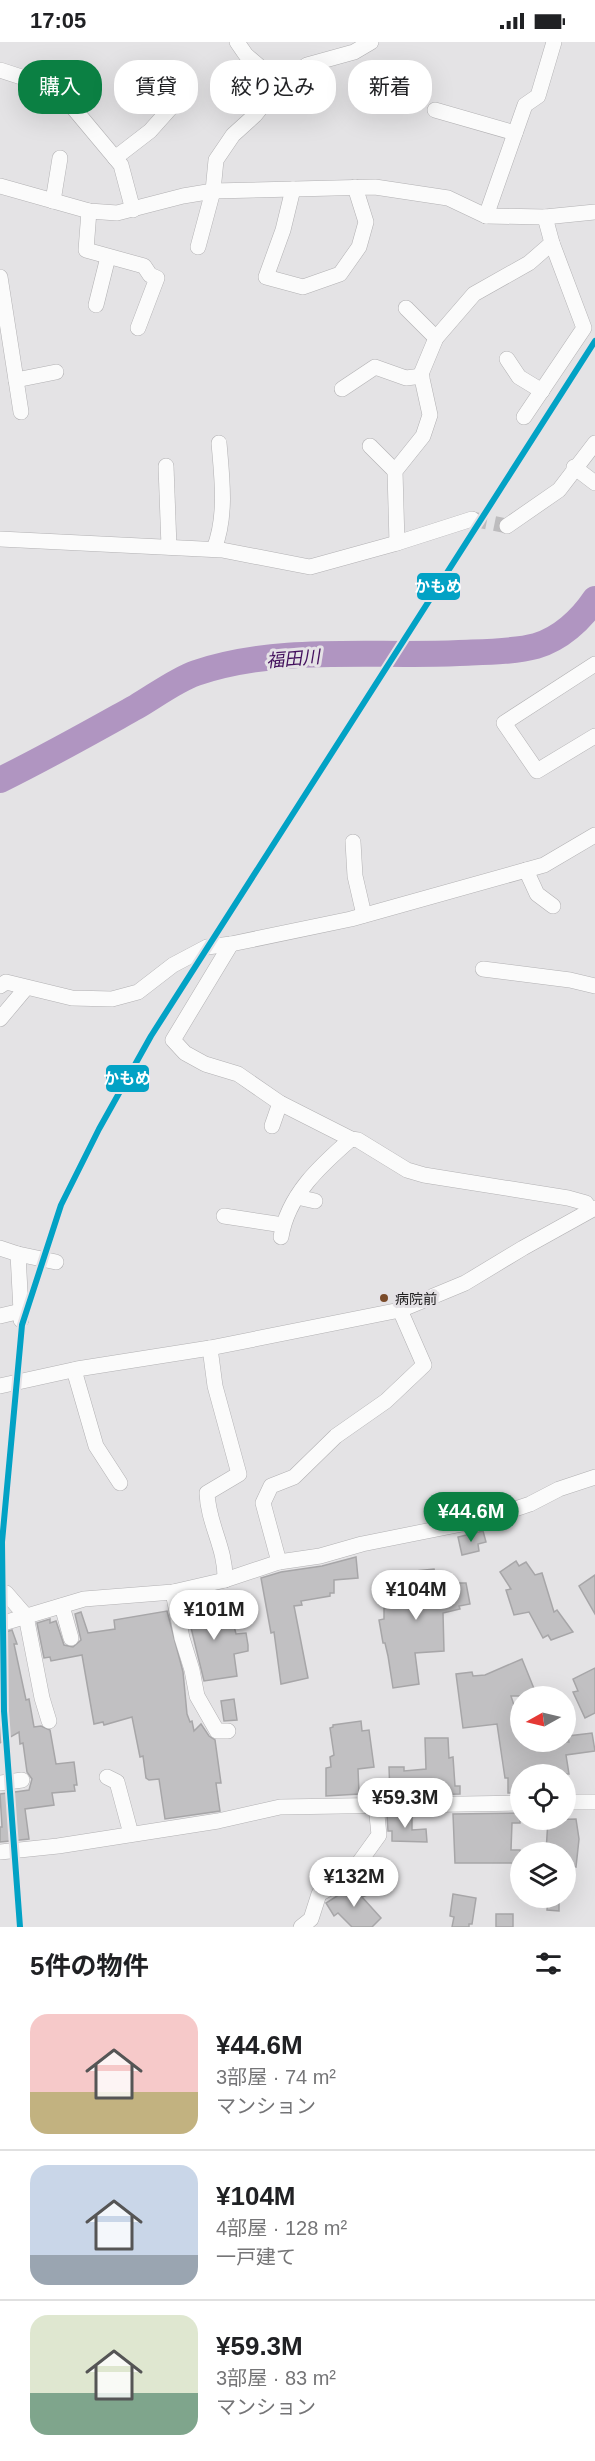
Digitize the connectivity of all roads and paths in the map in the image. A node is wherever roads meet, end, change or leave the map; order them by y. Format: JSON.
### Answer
{"nodes":[{"id":1,"x":237,"y":42,"type":"edge"},
{"id":2,"x":371,"y":42,"type":"edge"},
{"id":3,"x":554,"y":42,"type":"edge"},
{"id":4,"x":252,"y":60,"type":"edge"},
{"id":5,"x":324,"y":60,"type":"edge"},
{"id":6,"x":3,"y":68,"type":"edge"},
{"id":7,"x":435,"y":110,"type":"dead end"},
{"id":8,"x":165,"y":114,"type":"edge"},
{"id":9,"x":256,"y":114,"type":"edge"},
{"id":10,"x":516,"y":133,"type":"junction"},
{"id":11,"x":60,"y":158,"type":"dead end"},
{"id":12,"x":115,"y":158,"type":"junction"},
{"id":13,"x":0,"y":186,"type":"edge"},
{"id":14,"x":355,"y":187,"type":"junction"},
{"id":15,"x":293,"y":189,"type":"junction"},
{"id":16,"x":213,"y":191,"type":"junction"},
{"id":17,"x":53,"y":201,"type":"junction"},
{"id":18,"x":133,"y":210,"type":"junction"},
{"id":19,"x":89,"y":211,"type":"junction"},
{"id":20,"x":595,"y":213,"type":"edge"},
{"id":21,"x":486,"y":216,"type":"junction"},
{"id":22,"x":545,"y":217,"type":"junction"},
{"id":23,"x":552,"y":243,"type":"junction"},
{"id":24,"x":198,"y":247,"type":"dead end"},
{"id":25,"x":108,"y":256,"type":"junction"},
{"id":26,"x":0,"y":277,"type":"edge"},
{"id":27,"x":96,"y":305,"type":"dead end"},
{"id":28,"x":406,"y":308,"type":"dead end"},
{"id":29,"x":138,"y":328,"type":"dead end"},
{"id":30,"x":436,"y":338,"type":"junction"},
{"id":31,"x":507,"y":359,"type":"dead end"},
{"id":32,"x":57,"y":372,"type":"dead end"},
{"id":33,"x":422,"y":376,"type":"junction"},
{"id":34,"x":16,"y":380,"type":"junction"},
{"id":35,"x":342,"y":389,"type":"dead end"},
{"id":36,"x":542,"y":391,"type":"junction"},
{"id":37,"x":21,"y":412,"type":"dead end"},
{"id":38,"x":524,"y":417,"type":"dead end"},
{"id":39,"x":219,"y":443,"type":"dead end"},
{"id":40,"x":595,"y":443,"type":"edge"},
{"id":41,"x":370,"y":446,"type":"dead end"},
{"id":42,"x":166,"y":466,"type":"dead end"},
{"id":43,"x":574,"y":467,"type":"junction"},
{"id":44,"x":395,"y":471,"type":"junction"},
{"id":45,"x":595,"y":483,"type":"edge"},
{"id":46,"x":472,"y":519,"type":"tunnel mouth"},
{"id":47,"x":507,"y":526,"type":"dead end"},
{"id":48,"x":0,"y":539,"type":"edge"},
{"id":49,"x":397,"y":543,"type":"junction"},
{"id":50,"x":169,"y":548,"type":"junction"},
{"id":51,"x":214,"y":549,"type":"junction"},
{"id":52,"x":595,"y":664,"type":"edge"},
{"id":53,"x":595,"y":736,"type":"edge"},
{"id":54,"x":595,"y":835,"type":"edge"},
{"id":55,"x":353,"y":842,"type":"dead end"},
{"id":56,"x":526,"y":870,"type":"junction"},
{"id":57,"x":553,"y":906,"type":"dead end"},
{"id":58,"x":364,"y":915,"type":"junction"},
{"id":59,"x":231,"y":944,"type":"junction"},
{"id":60,"x":483,"y":969,"type":"dead end"},
{"id":61,"x":0,"y":986,"type":"edge"},
{"id":62,"x":595,"y":986,"type":"edge"},
{"id":63,"x":26,"y":988,"type":"junction"},
{"id":64,"x":0,"y":1019,"type":"edge"},
{"id":65,"x":280,"y":1103,"type":"junction"},
{"id":66,"x":272,"y":1126,"type":"dead end"},
{"id":67,"x":351,"y":1138,"type":"junction"},
{"id":68,"x":297,"y":1197,"type":"junction"},
{"id":69,"x":315,"y":1201,"type":"dead end"},
{"id":70,"x":593,"y":1209,"type":"edge"},
{"id":71,"x":224,"y":1216,"type":"dead end"},
{"id":72,"x":0,"y":1248,"type":"edge"},
{"id":73,"x":18,"y":1254,"type":"junction"},
{"id":74,"x":56,"y":1262,"type":"dead end"},
{"id":75,"x":400,"y":1310,"type":"junction"},
{"id":76,"x":0,"y":1316,"type":"edge"},
{"id":77,"x":210,"y":1348,"type":"junction"},
{"id":78,"x":74,"y":1370,"type":"junction"},
{"id":79,"x":0,"y":1386,"type":"edge"},
{"id":80,"x":595,"y":1477,"type":"edge"},
{"id":81,"x":120,"y":1483,"type":"dead end"},
{"id":82,"x":279,"y":1562,"type":"junction"},
{"id":83,"x":225,"y":1580,"type":"junction"},
{"id":84,"x":173,"y":1592,"type":"junction"},
{"id":85,"x":6,"y":1593,"type":"dead end"},
{"id":86,"x":62,"y":1606,"type":"junction"},
{"id":87,"x":26,"y":1617,"type":"junction"},
{"id":88,"x":0,"y":1624,"type":"edge"},
{"id":89,"x":71,"y":1638,"type":"dead end"},
{"id":90,"x":49,"y":1721,"type":"dead end"},
{"id":91,"x":228,"y":1731,"type":"dead end"},
{"id":92,"x":107,"y":1778,"type":"dead end"},
{"id":93,"x":22,"y":1780,"type":"dead end"},
{"id":94,"x":0,"y":1783,"type":"edge"},
{"id":95,"x":576,"y":1802,"type":"edge"},
{"id":96,"x":595,"y":1802,"type":"edge"},
{"id":97,"x":510,"y":1803,"type":"edge"},
{"id":98,"x":376,"y":1805,"type":"junction"},
{"id":99,"x":131,"y":1834,"type":"junction"},
{"id":100,"x":0,"y":1852,"type":"edge"},
{"id":101,"x":301,"y":1927,"type":"edge"}],
"edges":[{"from":1,"to":4,"type":"street"},
{"from":2,"to":5,"type":"street"},
{"from":3,"to":10,"type":"street"},
{"from":6,"to":12,"type":"street"},
{"from":7,"to":10,"type":"street"},
{"from":8,"to":12,"type":"street"},
{"from":9,"to":16,"type":"street"},
{"from":10,"to":21,"type":"street"},
{"from":11,"to":17,"type":"street"},
{"from":12,"to":18,"type":"street"},
{"from":13,"to":17,"type":"street"},
{"from":14,"to":15,"type":"street"},
{"from":14,"to":15,"type":"street"},
{"from":14,"to":21,"type":"street"},
{"from":15,"to":16,"type":"street"},
{"from":16,"to":18,"type":"street"},
{"from":16,"to":24,"type":"street"},
{"from":17,"to":19,"type":"street"},
{"from":18,"to":19,"type":"street"},
{"from":19,"to":25,"type":"street"},
{"from":20,"to":22,"type":"street"},
{"from":21,"to":22,"type":"street"},
{"from":22,"to":23,"type":"street"},
{"from":23,"to":30,"type":"street"},
{"from":23,"to":36,"type":"street"},
{"from":25,"to":27,"type":"street"},
{"from":25,"to":29,"type":"street"},
{"from":26,"to":34,"type":"street"},
{"from":28,"to":30,"type":"street"},
{"from":30,"to":33,"type":"street"},
{"from":31,"to":36,"type":"street"},
{"from":32,"to":34,"type":"street"},
{"from":33,"to":35,"type":"street"},
{"from":33,"to":44,"type":"street"},
{"from":34,"to":37,"type":"street"},
{"from":36,"to":38,"type":"street"},
{"from":39,"to":51,"type":"street"},
{"from":40,"to":43,"type":"street"},
{"from":41,"to":44,"type":"street"},
{"from":42,"to":50,"type":"street"},
{"from":43,"to":45,"type":"street"},
{"from":43,"to":47,"type":"street"},
{"from":44,"to":49,"type":"street"},
{"from":46,"to":49,"type":"street"},
{"from":48,"to":50,"type":"street"},
{"from":49,"to":51,"type":"street"},
{"from":50,"to":51,"type":"street"},
{"from":52,"to":53,"type":"street"},
{"from":54,"to":56,"type":"street"},
{"from":55,"to":58,"type":"street"},
{"from":56,"to":57,"type":"street"},
{"from":56,"to":58,"type":"street"},
{"from":58,"to":59,"type":"street"},
{"from":59,"to":63,"type":"street"},
{"from":59,"to":65,"type":"street"},
{"from":60,"to":62,"type":"street"},
{"from":61,"to":63,"type":"street"},
{"from":63,"to":64,"type":"street"},
{"from":65,"to":66,"type":"street"},
{"from":65,"to":67,"type":"street"},
{"from":67,"to":68,"type":"street"},
{"from":67,"to":70,"type":"street"},
{"from":68,"to":69,"type":"street"},
{"from":68,"to":71,"type":"street"},
{"from":70,"to":75,"type":"street"},
{"from":72,"to":73,"type":"street"},
{"from":73,"to":74,"type":"street"},
{"from":73,"to":76,"type":"street"},
{"from":75,"to":77,"type":"street"},
{"from":75,"to":82,"type":"street"},
{"from":77,"to":78,"type":"street"},
{"from":77,"to":83,"type":"street"},
{"from":78,"to":79,"type":"street"},
{"from":78,"to":81,"type":"street"},
{"from":80,"to":82,"type":"street"},
{"from":82,"to":83,"type":"street"},
{"from":83,"to":84,"type":"street"},
{"from":84,"to":86,"type":"street"},
{"from":84,"to":91,"type":"street"},
{"from":85,"to":87,"type":"street"},
{"from":86,"to":87,"type":"street"},
{"from":86,"to":89,"type":"street"},
{"from":87,"to":88,"type":"street"},
{"from":87,"to":90,"type":"street"},
{"from":92,"to":99,"type":"street"},
{"from":93,"to":94,"type":"street"},
{"from":95,"to":96,"type":"street"},
{"from":97,"to":98,"type":"street"},
{"from":98,"to":99,"type":"street"},
{"from":98,"to":101,"type":"street"},
{"from":99,"to":100,"type":"street"}]}
